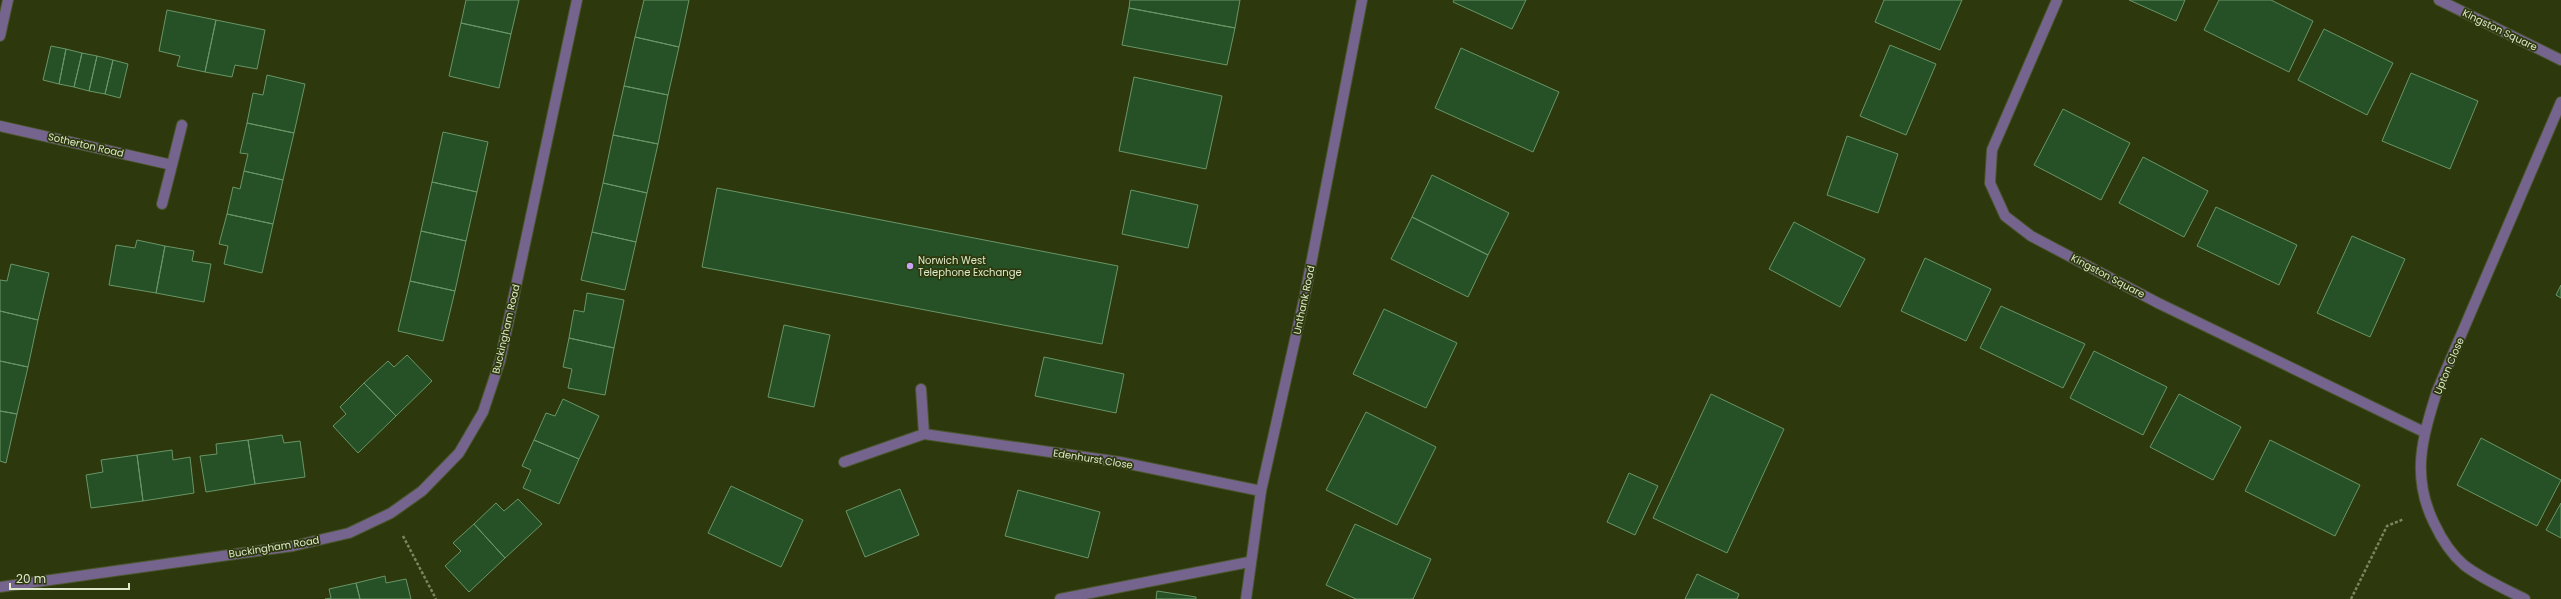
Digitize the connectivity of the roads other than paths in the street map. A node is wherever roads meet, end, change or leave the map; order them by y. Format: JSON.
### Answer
{"nodes":[{"id":1,"x":8,"y":0,"type":"edge"},
{"id":2,"x":577,"y":0,"type":"edge"},
{"id":3,"x":1362,"y":0,"type":"edge"},
{"id":4,"x":2057,"y":0,"type":"edge"},
{"id":5,"x":2439,"y":0,"type":"edge"},
{"id":6,"x":0,"y":36,"type":"edge"},
{"id":7,"x":2561,"y":60,"type":"edge"},
{"id":8,"x":2561,"y":102,"type":"edge"},
{"id":9,"x":182,"y":125,"type":"dead end"},
{"id":10,"x":0,"y":126,"type":"edge"},
{"id":11,"x":172,"y":164,"type":"junction"},
{"id":12,"x":162,"y":204,"type":"dead end"},
{"id":13,"x":921,"y":389,"type":"dead end"},
{"id":14,"x":2424,"y":432,"type":"junction"},
{"id":15,"x":924,"y":434,"type":"junction"},
{"id":16,"x":844,"y":462,"type":"dead end"},
{"id":17,"x":1261,"y":491,"type":"junction"},
{"id":18,"x":1249,"y":562,"type":"junction"},
{"id":19,"x":0,"y":587,"type":"edge"},
{"id":20,"x":1060,"y":599,"type":"edge"},
{"id":21,"x":1246,"y":599,"type":"edge"},
{"id":22,"x":2525,"y":599,"type":"edge"}],
"edges":[{"from":1,"to":6,"type":"street"},
{"from":2,"to":19,"type":"street","name":"Buckingham Road"},
{"from":3,"to":17,"type":"street","name":"Unthank Road"},
{"from":4,"to":14,"type":"street","name":"Kingston Square"},
{"from":5,"to":7,"type":"street","name":"Kingston Square"},
{"from":8,"to":14,"type":"street","name":"Upton Close"},
{"from":9,"to":11,"type":"street"},
{"from":10,"to":11,"type":"street","name":"Sotherton Road"},
{"from":11,"to":12,"type":"street"},
{"from":13,"to":15,"type":"street"},
{"from":14,"to":22,"type":"street","name":"Upton Close"},
{"from":15,"to":16,"type":"street","name":"Edenhurst Close"},
{"from":15,"to":17,"type":"street","name":"Edenhurst Close"},
{"from":17,"to":18,"type":"street","name":"Unthank Road"},
{"from":18,"to":20,"type":"street"},
{"from":18,"to":21,"type":"street","name":"Unthank Road"}]}
